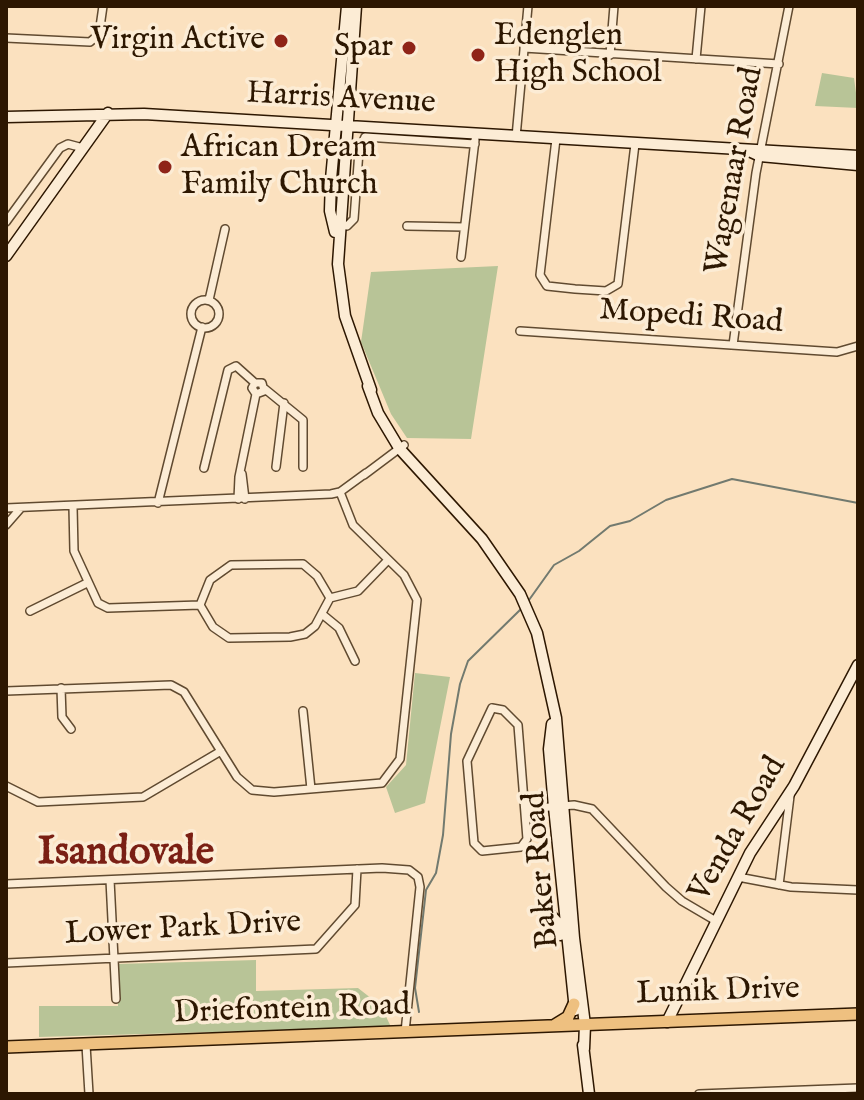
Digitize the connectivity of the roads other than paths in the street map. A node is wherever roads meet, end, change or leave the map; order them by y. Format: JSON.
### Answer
{"nodes":[{"id":1,"x":103,"y":6,"type":"edge"},
{"id":2,"x":347,"y":6,"type":"edge"},
{"id":3,"x":356,"y":6,"type":"edge"},
{"id":4,"x":528,"y":6,"type":"edge"},
{"id":5,"x":614,"y":6,"type":"edge"},
{"id":6,"x":701,"y":6,"type":"edge"},
{"id":7,"x":789,"y":6,"type":"edge"},
{"id":8,"x":6,"y":38,"type":"edge"},
{"id":9,"x":524,"y":48,"type":"junction"},
{"id":10,"x":610,"y":55,"type":"junction"},
{"id":11,"x":696,"y":59,"type":"junction"},
{"id":12,"x":779,"y":64,"type":"junction"},
{"id":13,"x":108,"y":113,"type":"junction"},
{"id":14,"x":136,"y":114,"type":"junction"},
{"id":15,"x":73,"y":116,"type":"junction"},
{"id":16,"x":6,"y":117,"type":"edge"},
{"id":17,"x":340,"y":127,"type":"junction"},
{"id":18,"x":94,"y":134,"type":"junction"},
{"id":19,"x":516,"y":137,"type":"junction"},
{"id":20,"x":475,"y":139,"type":"junction"},
{"id":21,"x":556,"y":139,"type":"junction"},
{"id":22,"x":635,"y":144,"type":"junction"},
{"id":23,"x":83,"y":148,"type":"junction"},
{"id":24,"x":762,"y":152,"type":"junction"},
{"id":25,"x":858,"y":156,"type":"edge"},
{"id":26,"x":858,"y":165,"type":"edge"},
{"id":27,"x":6,"y":222,"type":"edge"},
{"id":28,"x":339,"y":225,"type":"junction"},
{"id":29,"x":407,"y":226,"type":"dead end"},
{"id":30,"x":464,"y":227,"type":"junction"},
{"id":31,"x":225,"y":229,"type":"dead end"},
{"id":32,"x":337,"y":238,"type":"junction"},
{"id":33,"x":6,"y":256,"type":"edge"},
{"id":34,"x":461,"y":257,"type":"dead end"},
{"id":35,"x":209,"y":300,"type":"junction"},
{"id":36,"x":202,"y":327,"type":"junction"},
{"id":37,"x":520,"y":331,"type":"dead end"},
{"id":38,"x":733,"y":345,"type":"junction"},
{"id":39,"x":858,"y":346,"type":"edge"},
{"id":40,"x":255,"y":383,"type":"junction"},
{"id":41,"x":265,"y":389,"type":"junction"},
{"id":42,"x":256,"y":394,"type":"junction"},
{"id":43,"x":284,"y":403,"type":"junction"},
{"id":44,"x":402,"y":447,"type":"junction"},
{"id":45,"x":276,"y":467,"type":"dead end"},
{"id":46,"x":303,"y":467,"type":"dead end"},
{"id":47,"x":204,"y":468,"type":"dead end"},
{"id":48,"x":340,"y":492,"type":"junction"},
{"id":49,"x":242,"y":499,"type":"junction"},
{"id":50,"x":158,"y":503,"type":"junction"},
{"id":51,"x":73,"y":507,"type":"junction"},
{"id":52,"x":6,"y":508,"type":"edge"},
{"id":53,"x":20,"y":509,"type":"junction"},
{"id":54,"x":6,"y":525,"type":"edge"},
{"id":55,"x":388,"y":560,"type":"junction"},
{"id":56,"x":87,"y":583,"type":"junction"},
{"id":57,"x":330,"y":598,"type":"junction"},
{"id":58,"x":200,"y":605,"type":"junction"},
{"id":59,"x":30,"y":611,"type":"dead end"},
{"id":60,"x":322,"y":614,"type":"junction"},
{"id":61,"x":355,"y":661,"type":"dead end"},
{"id":62,"x":858,"y":665,"type":"edge"},
{"id":63,"x":61,"y":688,"type":"junction"},
{"id":64,"x":6,"y":691,"type":"edge"},
{"id":65,"x":303,"y":711,"type":"dead end"},
{"id":66,"x":71,"y":729,"type":"dead end"},
{"id":67,"x":221,"y":751,"type":"junction"},
{"id":68,"x":6,"y":786,"type":"edge"},
{"id":69,"x":311,"y":789,"type":"junction"},
{"id":70,"x":791,"y":792,"type":"junction"},
{"id":71,"x":558,"y":806,"type":"junction"},
{"id":72,"x":525,"y":809,"type":"junction"},
{"id":73,"x":357,"y":869,"type":"junction"},
{"id":74,"x":738,"y":877,"type":"junction"},
{"id":75,"x":110,"y":880,"type":"junction"},
{"id":76,"x":6,"y":884,"type":"edge"},
{"id":77,"x":779,"y":885,"type":"junction"},
{"id":78,"x":858,"y":890,"type":"edge"},
{"id":79,"x":550,"y":914,"type":"dead end"},
{"id":80,"x":716,"y":921,"type":"junction"},
{"id":81,"x":114,"y":959,"type":"junction"},
{"id":82,"x":6,"y":963,"type":"edge"},
{"id":83,"x":569,"y":963,"type":"junction"},
{"id":84,"x":116,"y":999,"type":"dead end"},
{"id":85,"x":574,"y":1004,"type":"junction"},
{"id":86,"x":858,"y":1014,"type":"edge"},
{"id":87,"x":667,"y":1022,"type":"junction"},
{"id":88,"x":554,"y":1025,"type":"junction"},
{"id":89,"x":581,"y":1025,"type":"junction"},
{"id":90,"x":405,"y":1032,"type":"junction"},
{"id":91,"x":86,"y":1045,"type":"junction"},
{"id":92,"x":6,"y":1047,"type":"edge"},
{"id":93,"x":858,"y":1088,"type":"edge"},
{"id":94,"x":89,"y":1094,"type":"edge"},
{"id":95,"x":589,"y":1094,"type":"edge"},
{"id":96,"x":699,"y":1094,"type":"edge"}],
"edges":[{"from":1,"to":8,"type":"street"},
{"from":2,"to":17,"type":"main road","name":"Baker Road"},
{"from":3,"to":17,"type":"main road","name":"Baker Road"},
{"from":4,"to":9,"type":"street"},
{"from":5,"to":10,"type":"street"},
{"from":6,"to":11,"type":"street"},
{"from":7,"to":12,"type":"street","name":"Wagenaar Road"},
{"from":9,"to":10,"type":"street"},
{"from":9,"to":19,"type":"street"},
{"from":10,"to":11,"type":"street"},
{"from":11,"to":12,"type":"street"},
{"from":12,"to":24,"type":"street","name":"Wagenaar Road"},
{"from":13,"to":14,"type":"main road","name":"Harris Avenue"},
{"from":13,"to":15,"type":"main road","name":"Harris Avenue"},
{"from":13,"to":18,"type":"main road"},
{"from":14,"to":17,"type":"main road","name":"Harris Avenue"},
{"from":14,"to":18,"type":"main road"},
{"from":15,"to":16,"type":"main road","name":"Harris Avenue"},
{"from":15,"to":18,"type":"main road"},
{"from":17,"to":20,"type":"main road","name":"Harris Avenue"},
{"from":17,"to":28,"type":"main road","name":"Baker Road"},
{"from":17,"to":32,"type":"main road","name":"Baker Road"},
{"from":18,"to":23,"type":"main road"},
{"from":19,"to":20,"type":"main road","name":"Harris Avenue"},
{"from":19,"to":21,"type":"main road","name":"Harris Avenue"},
{"from":20,"to":28,"type":"street"},
{"from":20,"to":30,"type":"street"},
{"from":21,"to":22,"type":"main road","name":"Harris Avenue"},
{"from":21,"to":22,"type":"street"},
{"from":22,"to":24,"type":"main road","name":"Harris Avenue"},
{"from":23,"to":27,"type":"street"},
{"from":23,"to":33,"type":"main road"},
{"from":24,"to":25,"type":"main road","name":"Harris Avenue"},
{"from":24,"to":26,"type":"main road","name":"Harris Avenue"},
{"from":24,"to":38,"type":"street","name":"Wagenaar Road"},
{"from":28,"to":32,"type":"main road","name":"Baker Road"},
{"from":29,"to":30,"type":"street"},
{"from":30,"to":34,"type":"street"},
{"from":31,"to":35,"type":"street"},
{"from":32,"to":44,"type":"main road","name":"Baker Road"},
{"from":35,"to":36,"type":"street"},
{"from":35,"to":36,"type":"street"},
{"from":36,"to":50,"type":"street"},
{"from":37,"to":38,"type":"street","name":"Mopedi Road"},
{"from":38,"to":39,"type":"street","name":"Mopedi Road"},
{"from":40,"to":41,"type":"street"},
{"from":40,"to":42,"type":"street"},
{"from":40,"to":47,"type":"street"},
{"from":41,"to":42,"type":"street"},
{"from":41,"to":43,"type":"street"},
{"from":42,"to":49,"type":"street"},
{"from":43,"to":45,"type":"street"},
{"from":43,"to":46,"type":"street"},
{"from":44,"to":48,"type":"street"},
{"from":44,"to":71,"type":"main road","name":"Baker Road"},
{"from":48,"to":49,"type":"street"},
{"from":48,"to":55,"type":"street"},
{"from":49,"to":50,"type":"street"},
{"from":50,"to":51,"type":"street"},
{"from":51,"to":53,"type":"street"},
{"from":51,"to":56,"type":"street"},
{"from":52,"to":53,"type":"street"},
{"from":53,"to":54,"type":"street"},
{"from":55,"to":57,"type":"street"},
{"from":55,"to":69,"type":"street"},
{"from":56,"to":58,"type":"street"},
{"from":56,"to":59,"type":"street"},
{"from":57,"to":58,"type":"street"},
{"from":57,"to":60,"type":"street"},
{"from":58,"to":60,"type":"street"},
{"from":60,"to":61,"type":"street"},
{"from":62,"to":70,"type":"main road","name":"Venda Road"},
{"from":63,"to":64,"type":"street"},
{"from":63,"to":66,"type":"street"},
{"from":63,"to":67,"type":"street"},
{"from":65,"to":69,"type":"street"},
{"from":67,"to":68,"type":"street"},
{"from":67,"to":69,"type":"street"},
{"from":70,"to":74,"type":"main road","name":"Venda Road"},
{"from":70,"to":77,"type":"street"},
{"from":71,"to":72,"type":"street","name":"Baker Road"},
{"from":71,"to":80,"type":"street"},
{"from":71,"to":83,"type":"main road","name":"Baker Road"},
{"from":71,"to":89,"type":"main road","name":"Baker Road"},
{"from":72,"to":72,"type":"street"},
{"from":73,"to":75,"type":"street"},
{"from":73,"to":81,"type":"street","name":"Lower Park Drive"},
{"from":73,"to":90,"type":"street"},
{"from":74,"to":77,"type":"street"},
{"from":74,"to":80,"type":"main road","name":"Venda Road"},
{"from":75,"to":76,"type":"street"},
{"from":75,"to":81,"type":"street"},
{"from":77,"to":78,"type":"street"},
{"from":79,"to":83,"type":"main road"},
{"from":80,"to":87,"type":"main road","name":"Venda Road"},
{"from":81,"to":82,"type":"street","name":"Lower Park Drive"},
{"from":81,"to":84,"type":"street"},
{"from":83,"to":85,"type":"main road","name":"Baker Road"},
{"from":85,"to":88,"type":"main road"},
{"from":85,"to":89,"type":"main road","name":"Baker Road"},
{"from":86,"to":87,"type":"main road","name":"Lunik Drive"},
{"from":87,"to":89,"type":"main road","name":"Lunik Drive"},
{"from":88,"to":89,"type":"main road","name":"Driefontein Road"},
{"from":88,"to":90,"type":"main road","name":"Driefontein Road"},
{"from":89,"to":95,"type":"main road"},
{"from":90,"to":91,"type":"main road","name":"Driefontein Road"},
{"from":91,"to":92,"type":"main road","name":"Driefontein Road"},
{"from":91,"to":94,"type":"street"},
{"from":93,"to":96,"type":"street"}]}
